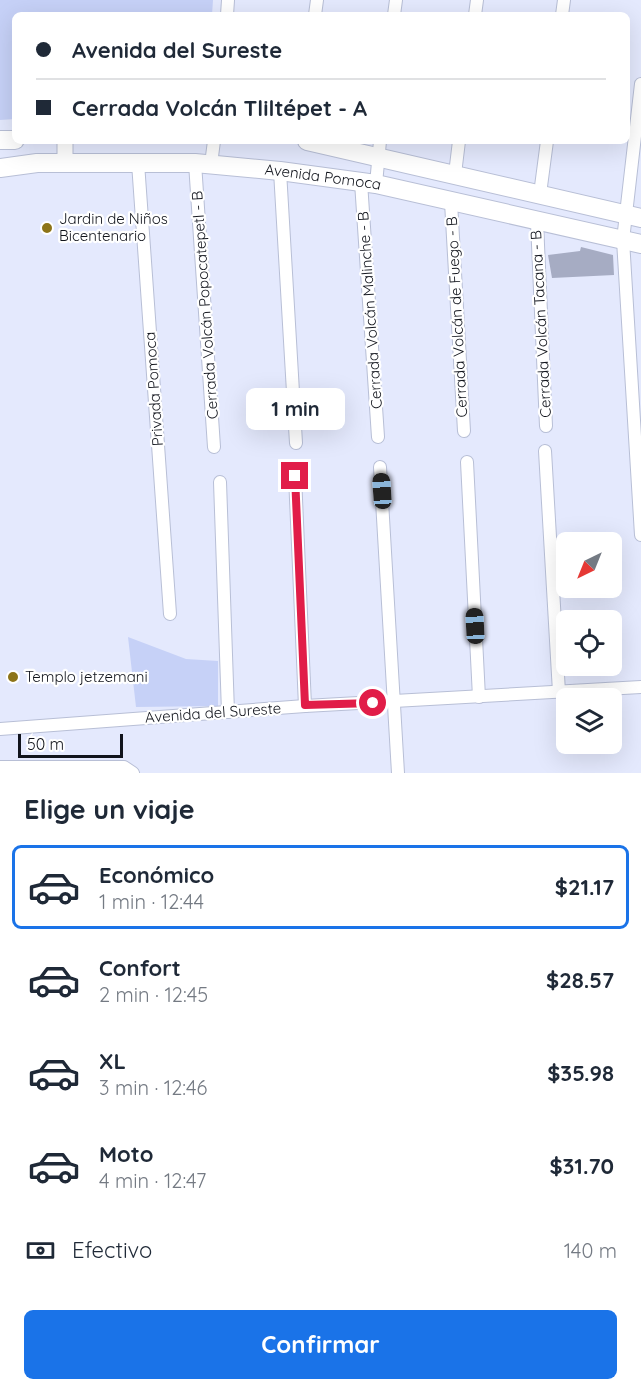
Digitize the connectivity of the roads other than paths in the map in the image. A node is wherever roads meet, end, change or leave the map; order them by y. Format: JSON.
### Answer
{"nodes":[{"id":1,"x":641,"y":84,"type":"edge"},
{"id":2,"x":65,"y":144,"type":"edge"},
{"id":3,"x":213,"y":144,"type":"edge"},
{"id":4,"x":334,"y":144,"type":"edge"},
{"id":5,"x":459,"y":144,"type":"edge"},
{"id":6,"x":547,"y":144,"type":"edge"},
{"id":7,"x":380,"y":149,"type":"edge"},
{"id":8,"x":65,"y":163,"type":"junction"},
{"id":9,"x":138,"y":163,"type":"junction"},
{"id":10,"x":203,"y":164,"type":"junction"},
{"id":11,"x":0,"y":168,"type":"edge"},
{"id":12,"x":280,"y":171,"type":"junction"},
{"id":13,"x":455,"y":174,"type":"junction"},
{"id":14,"x":368,"y":183,"type":"junction"},
{"id":15,"x":540,"y":194,"type":"junction"},
{"id":16,"x":451,"y":202,"type":"junction"},
{"id":17,"x":633,"y":216,"type":"edge"},
{"id":18,"x":537,"y":222,"type":"junction"},
{"id":19,"x":623,"y":240,"type":"junction"},
{"id":20,"x":641,"y":244,"type":"edge"},
{"id":21,"x":546,"y":426,"type":"dead end"},
{"id":22,"x":464,"y":431,"type":"dead end"},
{"id":23,"x":378,"y":437,"type":"dead end"},
{"id":24,"x":296,"y":443,"type":"dead end"},
{"id":25,"x":214,"y":447,"type":"dead end"},
{"id":26,"x":545,"y":452,"type":"dead end"},
{"id":27,"x":467,"y":462,"type":"dead end"},
{"id":28,"x":380,"y":467,"type":"dead end"},
{"id":29,"x":295,"y":476,"type":"dead end"},
{"id":30,"x":220,"y":482,"type":"dead end"},
{"id":31,"x":641,"y":535,"type":"edge"},
{"id":32,"x":170,"y":614,"type":"dead end"},
{"id":33,"x":641,"y":687,"type":"edge"},
{"id":34,"x":559,"y":688,"type":"edge"},
{"id":35,"x":622,"y":688,"type":"edge"},
{"id":36,"x":556,"y":692,"type":"edge"},
{"id":37,"x":479,"y":697,"type":"junction"},
{"id":38,"x":395,"y":702,"type":"junction"},
{"id":39,"x":305,"y":705,"type":"junction"},
{"id":40,"x":228,"y":712,"type":"junction"},
{"id":41,"x":0,"y":729,"type":"edge"},
{"id":42,"x":0,"y":767,"type":"edge"},
{"id":43,"x":133,"y":773,"type":"edge"},
{"id":44,"x":398,"y":773,"type":"edge"}],
"edges":[{"from":1,"to":17,"type":"street"},
{"from":2,"to":8,"type":"street"},
{"from":3,"to":10,"type":"street","name":"Cerrada Volcán Popocatepetl - B"},
{"from":4,"to":7,"type":"main road","name":"Avenida Pomoca"},
{"from":5,"to":13,"type":"street"},
{"from":6,"to":15,"type":"street"},
{"from":7,"to":13,"type":"main road","name":"Avenida Pomoca"},
{"from":7,"to":14,"type":"street","name":"Cerrada Volcán Malinche - B"},
{"from":8,"to":9,"type":"main road","name":"Avenida Pomoca"},
{"from":8,"to":11,"type":"main road","name":"Avenida Pomoca"},
{"from":9,"to":10,"type":"main road","name":"Avenida Pomoca"},
{"from":9,"to":32,"type":"street","name":"Privada Pomoca"},
{"from":10,"to":12,"type":"main road","name":"Avenida Pomoca"},
{"from":10,"to":25,"type":"street","name":"Cerrada Volcán Popocatepetl - B"},
{"from":12,"to":14,"type":"main road","name":"Avenida Pomoca"},
{"from":12,"to":24,"type":"street"},
{"from":13,"to":15,"type":"main road","name":"Avenida Pomoca"},
{"from":14,"to":16,"type":"main road","name":"Avenida Pomoca"},
{"from":14,"to":23,"type":"street","name":"Cerrada Volcán Malinche - B"},
{"from":15,"to":17,"type":"main road","name":"Avenida Pomoca"},
{"from":16,"to":18,"type":"main road","name":"Avenida Pomoca"},
{"from":16,"to":22,"type":"street","name":"Cerrada Volcán de Fuego - B"},
{"from":17,"to":19,"type":"street"},
{"from":18,"to":19,"type":"main road","name":"Avenida Pomoca"},
{"from":18,"to":21,"type":"street","name":"Cerrada Volcán Tacana - B"},
{"from":19,"to":20,"type":"main road","name":"Avenida Pomoca"},
{"from":19,"to":31,"type":"street"},
{"from":26,"to":34,"type":"street"},
{"from":27,"to":37,"type":"street"},
{"from":28,"to":38,"type":"street"},
{"from":29,"to":39,"type":"street"},
{"from":30,"to":40,"type":"street"},
{"from":33,"to":35,"type":"street","name":"Avenida del Sureste"},
{"from":36,"to":37,"type":"street","name":"Avenida del Sureste"},
{"from":37,"to":38,"type":"street","name":"Avenida del Sureste"},
{"from":38,"to":39,"type":"street","name":"Avenida del Sureste"},
{"from":38,"to":44,"type":"street"},
{"from":39,"to":40,"type":"street","name":"Avenida del Sureste"},
{"from":40,"to":41,"type":"street","name":"Avenida del Sureste"},
{"from":42,"to":43,"type":"street"}]}
